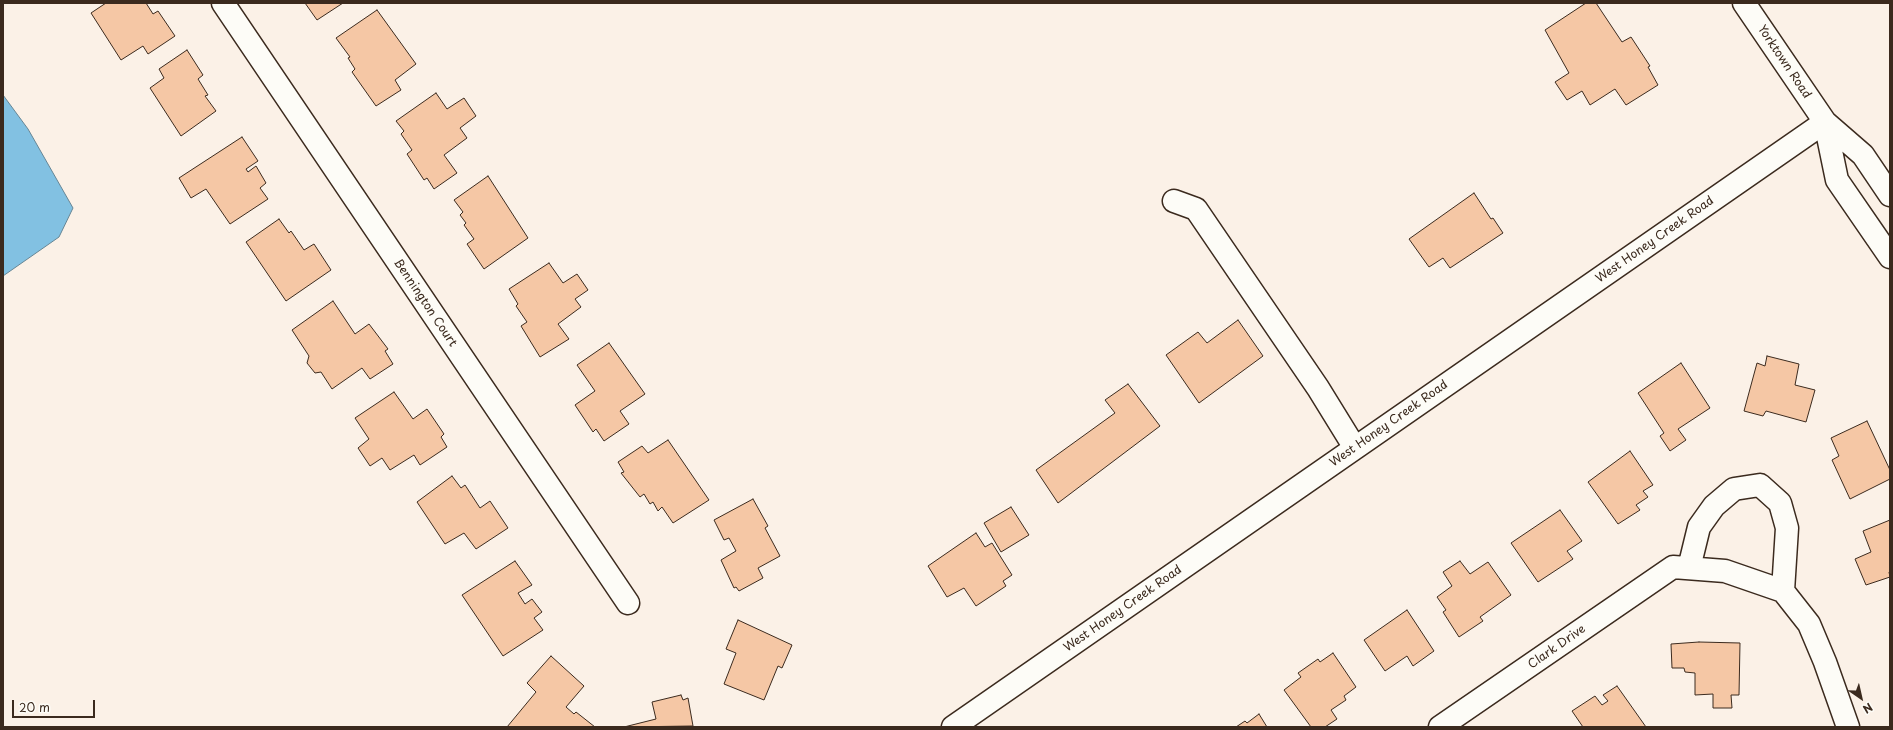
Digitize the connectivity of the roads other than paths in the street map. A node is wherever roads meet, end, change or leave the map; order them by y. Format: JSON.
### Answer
{"nodes":[{"id":1,"x":223,"y":3,"type":"edge"},
{"id":2,"x":1744,"y":3,"type":"edge"},
{"id":3,"x":1825,"y":122,"type":"junction"},
{"id":4,"x":1890,"y":195,"type":"edge"},
{"id":5,"x":1174,"y":201,"type":"dead end"},
{"id":6,"x":1890,"y":257,"type":"edge"},
{"id":7,"x":1355,"y":448,"type":"junction"},
{"id":8,"x":1681,"y":568,"type":"junction"},
{"id":9,"x":1782,"y":590,"type":"junction"},
{"id":10,"x":628,"y":603,"type":"dead end"},
{"id":11,"x":953,"y":727,"type":"edge"},
{"id":12,"x":1440,"y":727,"type":"edge"},
{"id":13,"x":1848,"y":727,"type":"edge"}],
"edges":[{"from":1,"to":10,"type":"street","name":"Bennington Court"},
{"from":2,"to":3,"type":"street","name":"Yorktown Road"},
{"from":3,"to":4,"type":"street","name":"Yorktown Road"},
{"from":3,"to":6,"type":"street","name":"Yorktown Road"},
{"from":3,"to":7,"type":"street","name":"West Honey Creek Road"},
{"from":5,"to":7,"type":"street"},
{"from":7,"to":11,"type":"street","name":"West Honey Creek Road"},
{"from":8,"to":9,"type":"street"},
{"from":8,"to":9,"type":"street"},
{"from":8,"to":12,"type":"street","name":"Clark Drive"},
{"from":9,"to":13,"type":"street"}]}
